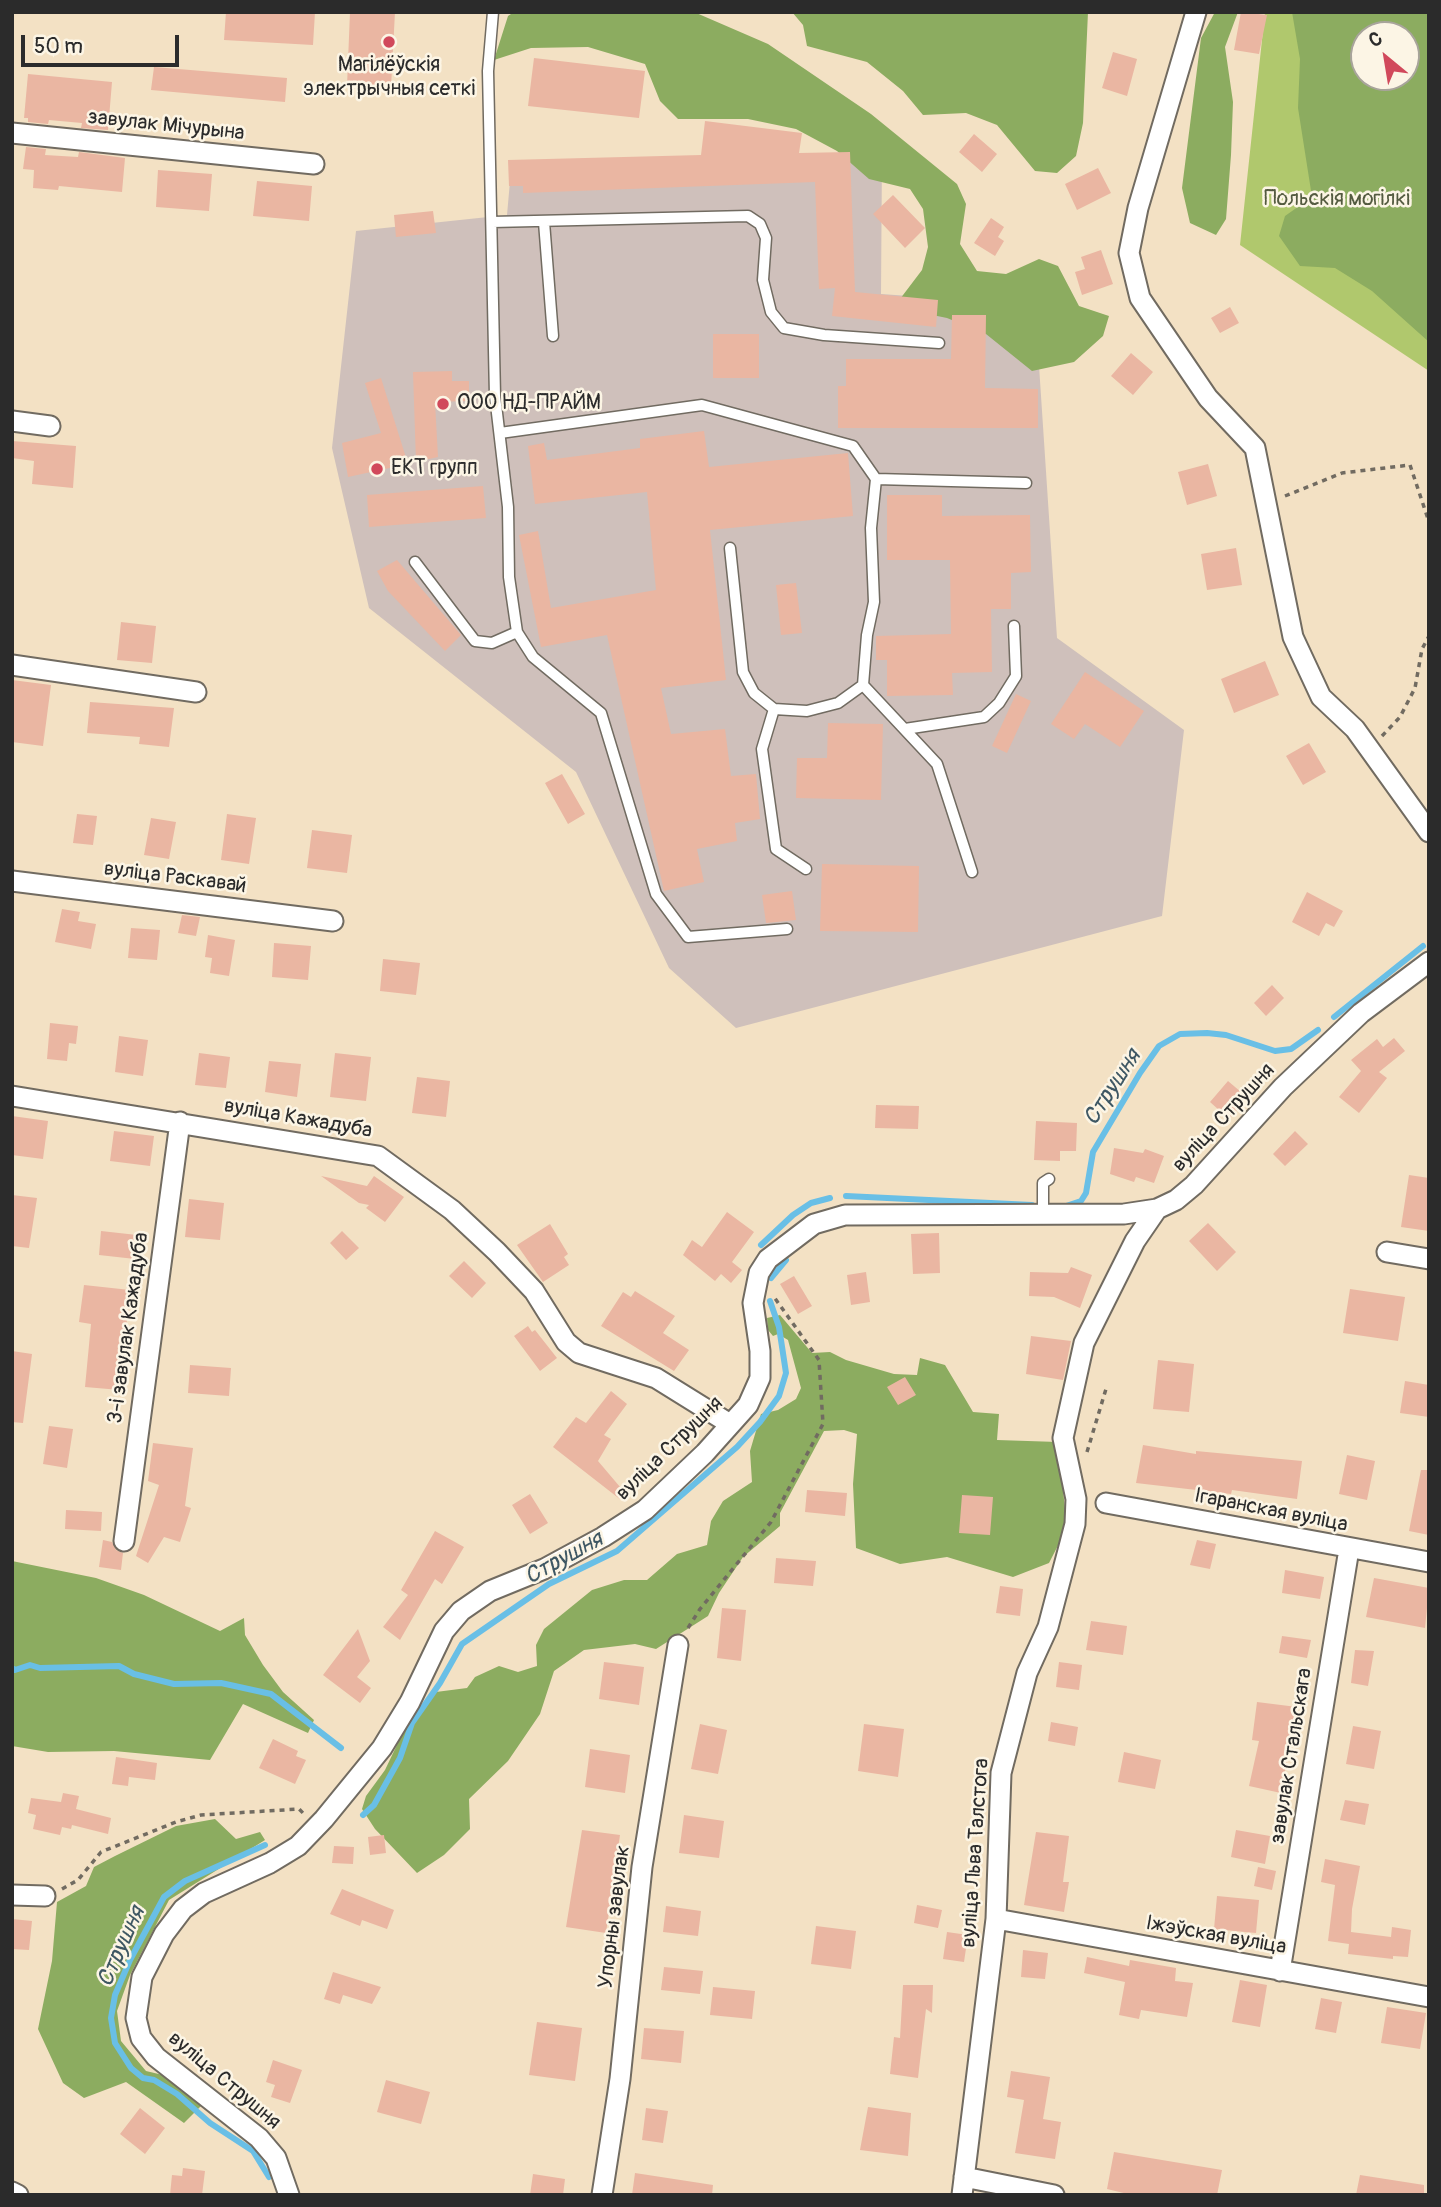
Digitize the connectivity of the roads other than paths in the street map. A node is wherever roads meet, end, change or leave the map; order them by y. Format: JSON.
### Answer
{"nodes":[{"id":1,"x":493,"y":12,"type":"edge"},
{"id":2,"x":1196,"y":12,"type":"edge"},
{"id":3,"x":12,"y":133,"type":"edge"},
{"id":4,"x":314,"y":164,"type":"dead end"},
{"id":5,"x":492,"y":222,"type":"junction"},
{"id":6,"x":544,"y":222,"type":"junction"},
{"id":7,"x":553,"y":336,"type":"dead end"},
{"id":8,"x":939,"y":343,"type":"dead end"},
{"id":9,"x":12,"y":421,"type":"edge"},
{"id":10,"x":50,"y":426,"type":"dead end"},
{"id":11,"x":500,"y":433,"type":"junction"},
{"id":12,"x":876,"y":479,"type":"junction"},
{"id":13,"x":1026,"y":483,"type":"dead end"},
{"id":14,"x":730,"y":548,"type":"dead end"},
{"id":15,"x":415,"y":562,"type":"dead end"},
{"id":16,"x":1014,"y":626,"type":"dead end"},
{"id":17,"x":517,"y":632,"type":"junction"},
{"id":18,"x":12,"y":665,"type":"edge"},
{"id":19,"x":863,"y":685,"type":"junction"},
{"id":20,"x":196,"y":692,"type":"dead end"},
{"id":21,"x":774,"y":709,"type":"junction"},
{"id":22,"x":905,"y":729,"type":"junction"},
{"id":23,"x":1429,"y":832,"type":"edge"},
{"id":24,"x":806,"y":869,"type":"dead end"},
{"id":25,"x":972,"y":872,"type":"dead end"},
{"id":26,"x":12,"y":881,"type":"edge"},
{"id":27,"x":333,"y":921,"type":"dead end"},
{"id":28,"x":787,"y":929,"type":"dead end"},
{"id":29,"x":1429,"y":962,"type":"edge"},
{"id":30,"x":12,"y":1096,"type":"edge"},
{"id":31,"x":180,"y":1122,"type":"junction"},
{"id":32,"x":1049,"y":1179,"type":"dead end"},
{"id":33,"x":1157,"y":1209,"type":"junction"},
{"id":34,"x":1043,"y":1214,"type":"junction"},
{"id":35,"x":1387,"y":1252,"type":"dead end"},
{"id":36,"x":1429,"y":1259,"type":"edge"},
{"id":37,"x":730,"y":1424,"type":"junction"},
{"id":38,"x":1106,"y":1503,"type":"dead end"},
{"id":39,"x":124,"y":1541,"type":"dead end"},
{"id":40,"x":1349,"y":1549,"type":"junction"},
{"id":41,"x":1429,"y":1562,"type":"edge"},
{"id":42,"x":678,"y":1645,"type":"road end"},
{"id":43,"x":12,"y":1895,"type":"edge"},
{"id":44,"x":45,"y":1896,"type":"road end"},
{"id":45,"x":996,"y":1919,"type":"junction"},
{"id":46,"x":1280,"y":1971,"type":"junction"},
{"id":47,"x":1429,"y":1997,"type":"edge"},
{"id":48,"x":963,"y":2186,"type":"edge"},
{"id":49,"x":12,"y":2192,"type":"edge"},
{"id":50,"x":18,"y":2195,"type":"edge"},
{"id":51,"x":289,"y":2195,"type":"edge"},
{"id":52,"x":602,"y":2195,"type":"edge"},
{"id":53,"x":1054,"y":2195,"type":"edge"}],
"edges":[{"from":1,"to":5,"type":"lane"},
{"from":2,"to":23,"type":"street"},
{"from":3,"to":4,"type":"street","name":"завулак Мічурына"},
{"from":5,"to":6,"type":"lane"},
{"from":5,"to":11,"type":"lane"},
{"from":6,"to":7,"type":"lane"},
{"from":6,"to":8,"type":"lane"},
{"from":9,"to":10,"type":"street"},
{"from":11,"to":12,"type":"lane"},
{"from":11,"to":17,"type":"lane"},
{"from":12,"to":13,"type":"lane"},
{"from":12,"to":19,"type":"lane"},
{"from":14,"to":21,"type":"lane"},
{"from":15,"to":17,"type":"lane"},
{"from":16,"to":22,"type":"lane"},
{"from":17,"to":28,"type":"lane"},
{"from":18,"to":20,"type":"street"},
{"from":19,"to":21,"type":"lane"},
{"from":19,"to":22,"type":"lane"},
{"from":21,"to":24,"type":"lane"},
{"from":22,"to":25,"type":"lane"},
{"from":26,"to":27,"type":"street","name":"вуліца Раскавай"},
{"from":29,"to":33,"type":"street","name":"вуліца Струшня"},
{"from":30,"to":31,"type":"street","name":"вуліца Кажадуба"},
{"from":31,"to":37,"type":"street","name":"вуліца Кажадуба"},
{"from":31,"to":39,"type":"street","name":"3-і завулак Кажадуба"},
{"from":32,"to":34,"type":"lane"},
{"from":33,"to":34,"type":"street","name":"вуліца Струшня"},
{"from":33,"to":45,"type":"street","name":"вуліца Льва Талстога"},
{"from":34,"to":37,"type":"street","name":"вуліца Струшня"},
{"from":35,"to":36,"type":"street"},
{"from":37,"to":51,"type":"street","name":"вуліца Струшня"},
{"from":38,"to":40,"type":"street","name":"Ігаранская вуліца"},
{"from":40,"to":41,"type":"street","name":"Ігаранская вуліца"},
{"from":40,"to":46,"type":"street","name":"завулак Стальскага"},
{"from":42,"to":52,"type":"street","name":"Упорны завулак"},
{"from":43,"to":44,"type":"street"},
{"from":45,"to":46,"type":"street","name":"Іжэўская вуліца"},
{"from":45,"to":48,"type":"street","name":"вуліца Льва Талстога"},
{"from":46,"to":47,"type":"street","name":"Іжэўская вуліца"},
{"from":48,"to":53,"type":"street"},
{"from":49,"to":50,"type":"street"}]}
